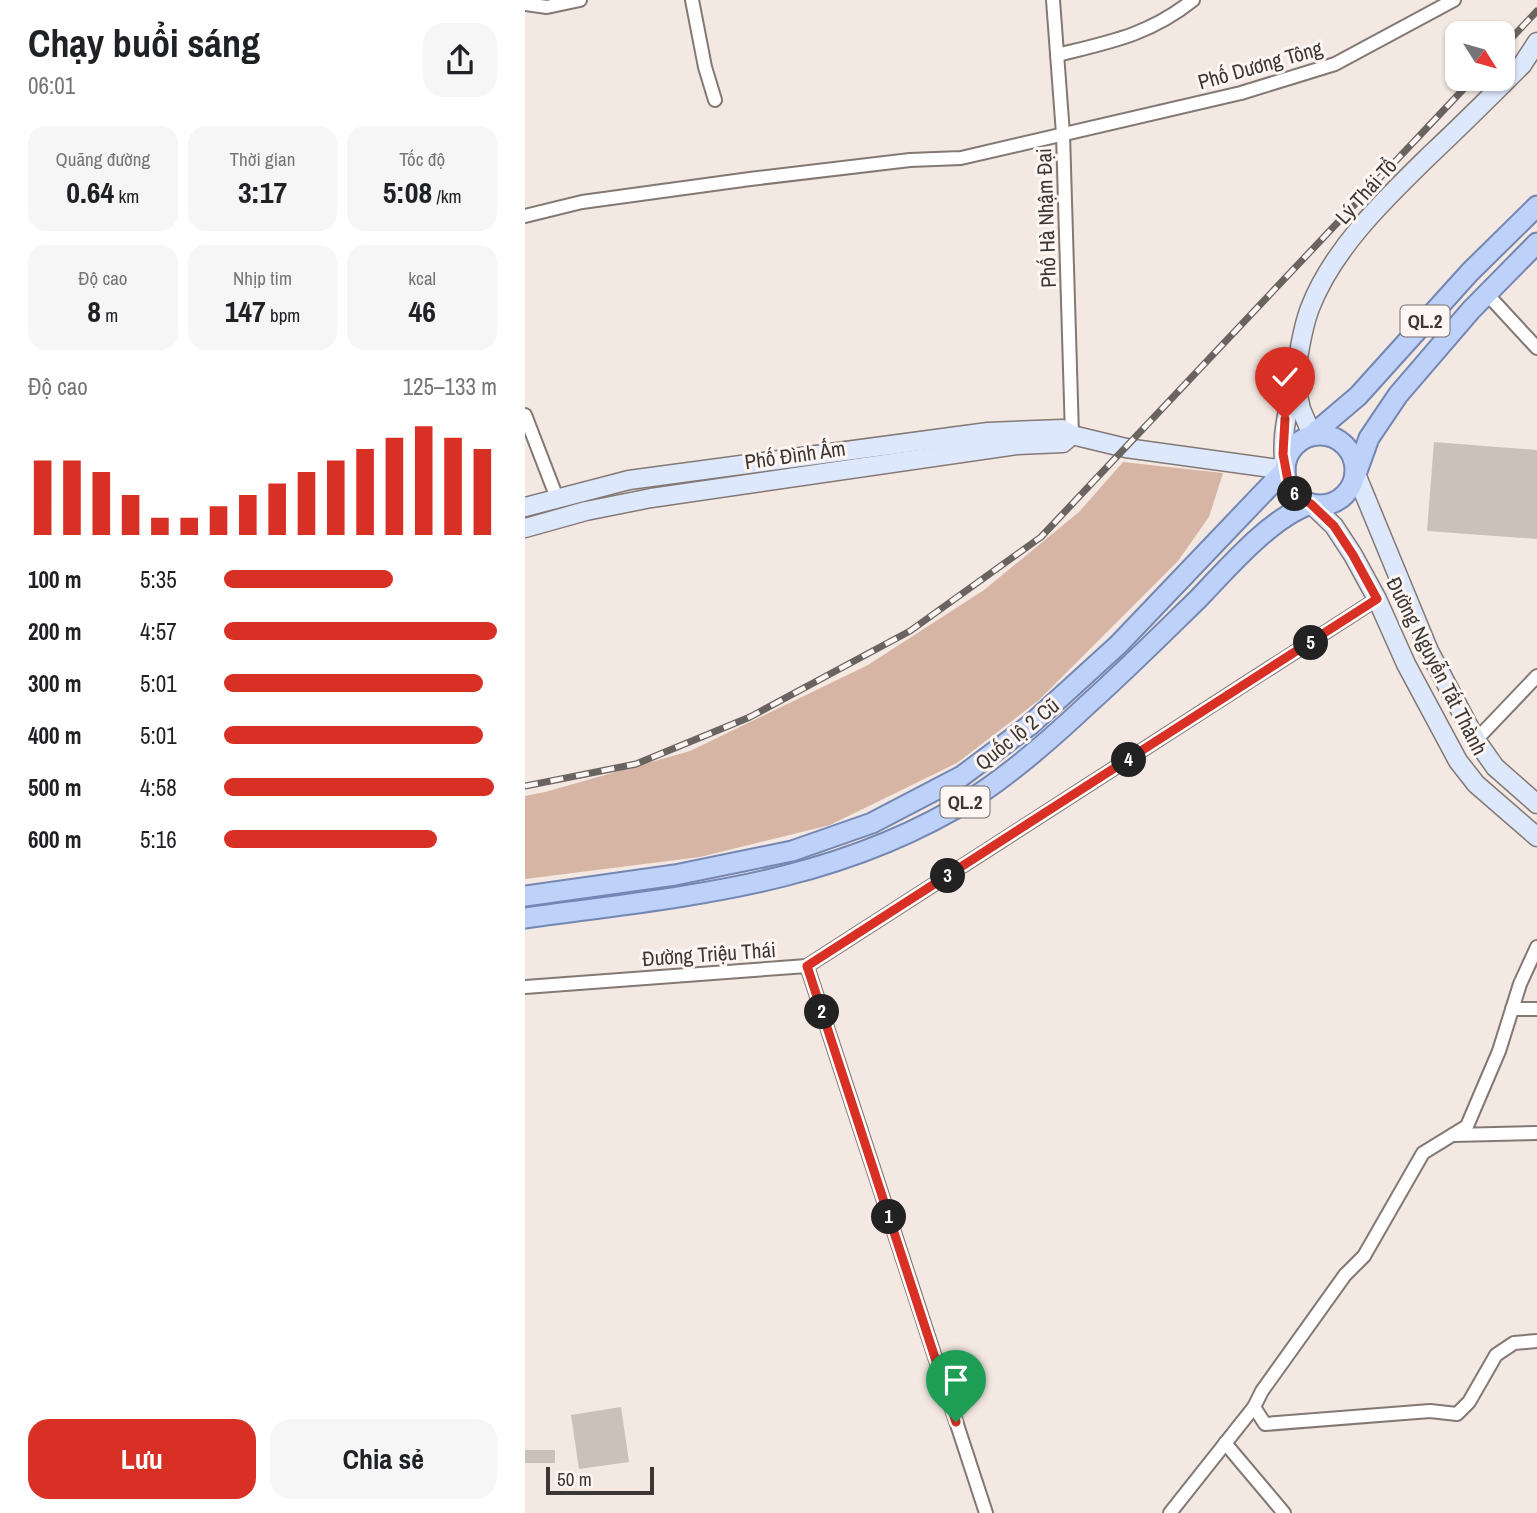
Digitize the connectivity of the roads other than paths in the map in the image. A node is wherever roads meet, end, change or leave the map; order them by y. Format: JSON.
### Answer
{"nodes":[{"id":1,"x":580,"y":0,"type":"edge"},
{"id":2,"x":692,"y":0,"type":"edge"},
{"id":3,"x":1053,"y":0,"type":"edge"},
{"id":4,"x":1193,"y":0,"type":"edge"},
{"id":5,"x":1454,"y":0,"type":"edge"},
{"id":6,"x":525,"y":4,"type":"edge"},
{"id":7,"x":1537,"y":43,"type":"edge"},
{"id":8,"x":1057,"y":55,"type":"junction"},
{"id":9,"x":1530,"y":61,"type":"edge"},
{"id":10,"x":715,"y":100,"type":"dead end"},
{"id":11,"x":1063,"y":134,"type":"junction"},
{"id":12,"x":1537,"y":206,"type":"edge"},
{"id":13,"x":525,"y":216,"type":"edge"},
{"id":14,"x":1537,"y":243,"type":"edge"},
{"id":15,"x":1486,"y":294,"type":"junction"},
{"id":16,"x":1537,"y":348,"type":"edge"},
{"id":17,"x":1294,"y":379,"type":"junction"},
{"id":18,"x":525,"y":415,"type":"edge"},
{"id":19,"x":1072,"y":435,"type":"junction"},
{"id":20,"x":1313,"y":435,"type":"junction"},
{"id":21,"x":1285,"y":470,"type":"junction"},
{"id":22,"x":1356,"y":474,"type":"junction"},
{"id":23,"x":557,"y":498,"type":"junction"},
{"id":24,"x":1311,"y":504,"type":"junction"},
{"id":25,"x":525,"y":507,"type":"edge"},
{"id":26,"x":563,"y":517,"type":"junction"},
{"id":27,"x":525,"y":528,"type":"edge"},
{"id":28,"x":1377,"y":599,"type":"junction"},
{"id":29,"x":1537,"y":676,"type":"edge"},
{"id":30,"x":1476,"y":740,"type":"junction"},
{"id":31,"x":1537,"y":804,"type":"edge"},
{"id":32,"x":1537,"y":837,"type":"edge"},
{"id":33,"x":525,"y":896,"type":"edge"},
{"id":34,"x":525,"y":918,"type":"edge"},
{"id":35,"x":1537,"y":947,"type":"edge"},
{"id":36,"x":807,"y":966,"type":"junction"},
{"id":37,"x":525,"y":987,"type":"edge"},
{"id":38,"x":1512,"y":1009,"type":"junction"},
{"id":39,"x":1537,"y":1009,"type":"edge"},
{"id":40,"x":1537,"y":1133,"type":"edge"},
{"id":41,"x":1453,"y":1135,"type":"junction"},
{"id":42,"x":1537,"y":1341,"type":"edge"},
{"id":43,"x":1254,"y":1407,"type":"junction"},
{"id":44,"x":1225,"y":1443,"type":"junction"},
{"id":45,"x":985,"y":1513,"type":"edge"},
{"id":46,"x":1170,"y":1513,"type":"edge"},
{"id":47,"x":1284,"y":1513,"type":"edge"}],
"edges":[{"from":1,"to":6,"type":"street"},
{"from":2,"to":10,"type":"street"},
{"from":3,"to":8,"type":"street","name":"Phố Hà Nhậm Đại"},
{"from":4,"to":8,"type":"street"},
{"from":5,"to":11,"type":"street","name":"Phố Dương Tông"},
{"from":7,"to":9,"type":"main road","name":"Lý Thái Tổ"},
{"from":8,"to":11,"type":"street","name":"Phố Hà Nhậm Đại"},
{"from":9,"to":17,"type":"main road","name":"Lý Thái Tổ"},
{"from":11,"to":13,"type":"street","name":"Phố Dương Tông"},
{"from":11,"to":19,"type":"street","name":"Phố Hà Nhậm Đại"},
{"from":12,"to":20,"type":"main road","number":"QL.2"},
{"from":14,"to":15,"type":"main road","number":"QL.2"},
{"from":15,"to":16,"type":"street"},
{"from":15,"to":22,"type":"main road","number":"QL.2"},
{"from":17,"to":20,"type":"main road","name":"Lý Thái Tổ"},
{"from":17,"to":21,"type":"main road","name":"Lý Thái Tổ"},
{"from":18,"to":23,"type":"street"},
{"from":19,"to":21,"type":"main road","name":"Phố Đình Ấm"},
{"from":19,"to":23,"type":"main road","name":"Phố Đình Ấm"},
{"from":19,"to":26,"type":"main road","name":"Phố Đình Ấm"},
{"from":20,"to":21,"type":"main road","number":"QL.2"},
{"from":20,"to":22,"type":"main road"},
{"from":21,"to":24,"type":"main road"},
{"from":21,"to":33,"type":"main road","name":"Quốc lộ 2 Cũ","number":"QL.2"},
{"from":22,"to":24,"type":"main road","number":"QL.2"},
{"from":22,"to":30,"type":"main road","name":"Đường Nguyễn Tất Thành"},
{"from":23,"to":25,"type":"main road","name":"Phố Đình Ấm"},
{"from":23,"to":26,"type":"main road"},
{"from":24,"to":28,"type":"main road","name":"Đường Nguyễn Tất Thành"},
{"from":24,"to":34,"type":"main road","name":"Quốc lộ 2 Cũ","number":"QL.2"},
{"from":26,"to":27,"type":"main road","name":"Phố Đình Ấm"},
{"from":28,"to":32,"type":"main road","name":"Đường Nguyễn Tất Thành"},
{"from":28,"to":36,"type":"street","name":"Đường Triệu Thái"},
{"from":29,"to":30,"type":"street"},
{"from":30,"to":31,"type":"main road","name":"Đường Nguyễn Tất Thành"},
{"from":35,"to":38,"type":"street"},
{"from":36,"to":37,"type":"street","name":"Đường Triệu Thái"},
{"from":36,"to":45,"type":"street"},
{"from":38,"to":39,"type":"street"},
{"from":38,"to":41,"type":"street"},
{"from":40,"to":41,"type":"street"},
{"from":41,"to":43,"type":"street"},
{"from":42,"to":43,"type":"street"},
{"from":43,"to":44,"type":"street"},
{"from":44,"to":46,"type":"street"},
{"from":44,"to":47,"type":"street"}]}
